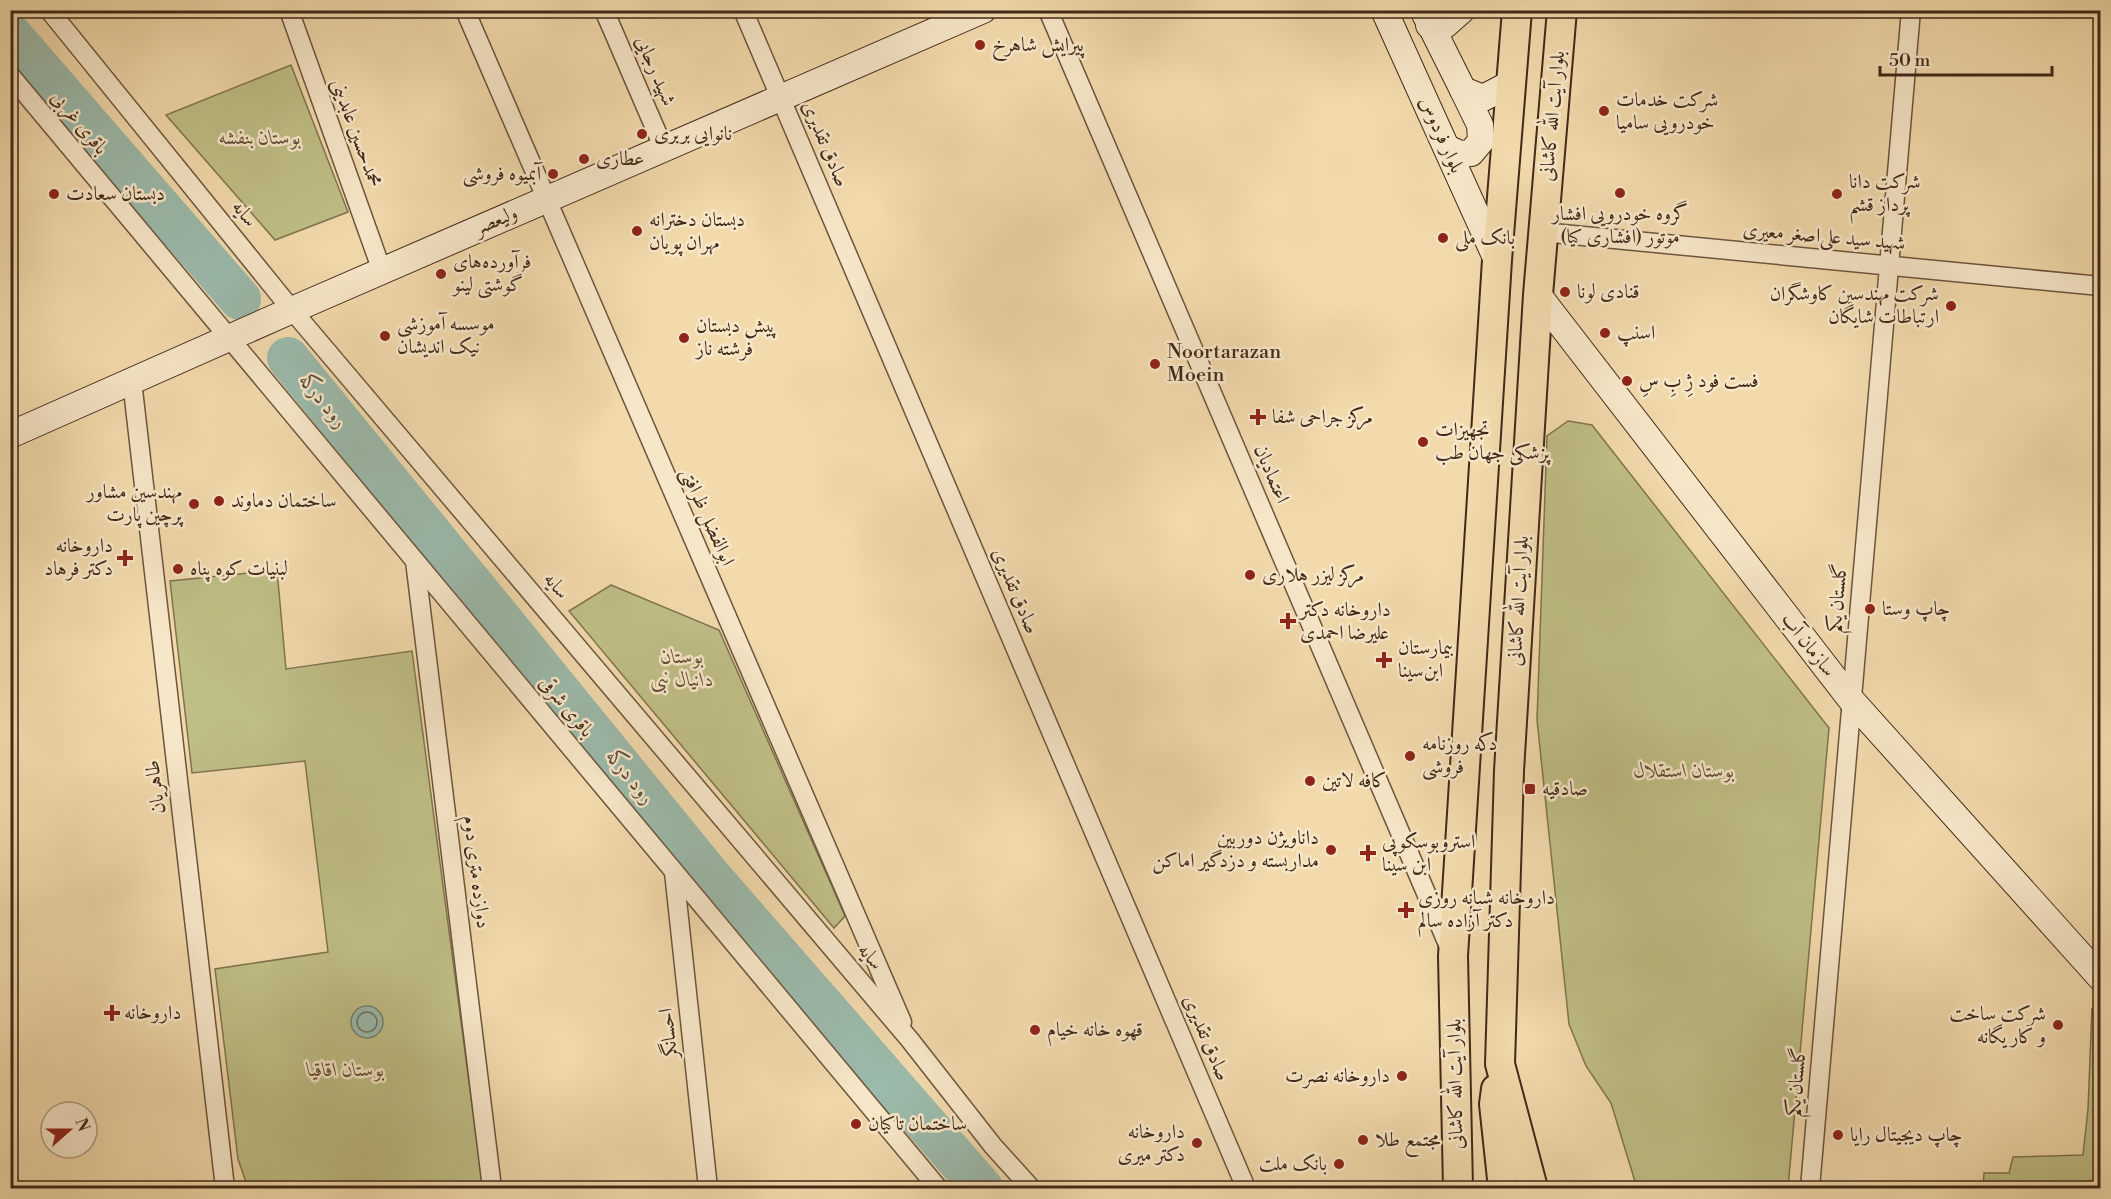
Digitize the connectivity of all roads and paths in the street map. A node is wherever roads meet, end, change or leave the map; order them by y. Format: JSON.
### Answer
{"nodes":[{"id":1,"x":49,"y":10,"type":"edge"},
{"id":2,"x":60,"y":10,"type":"edge"},
{"id":3,"x":289,"y":10,"type":"edge"},
{"id":4,"x":465,"y":10,"type":"edge"},
{"id":5,"x":604,"y":10,"type":"edge"},
{"id":6,"x":743,"y":10,"type":"edge"},
{"id":7,"x":983,"y":10,"type":"edge"},
{"id":8,"x":1048,"y":10,"type":"edge"},
{"id":9,"x":1384,"y":10,"type":"edge"},
{"id":10,"x":1462,"y":10,"type":"edge"},
{"id":11,"x":1517,"y":10,"type":"edge"},
{"id":12,"x":1562,"y":10,"type":"edge"},
{"id":13,"x":1911,"y":10,"type":"edge"},
{"id":14,"x":1426,"y":18,"type":"edge"},
{"id":15,"x":73,"y":39,"type":"junction"},
{"id":16,"x":10,"y":75,"type":"edge"},
{"id":17,"x":1510,"y":84,"type":"junction"},
{"id":18,"x":1463,"y":90,"type":"junction"},
{"id":19,"x":781,"y":98,"type":"junction"},
{"id":20,"x":1447,"y":148,"type":"junction"},
{"id":21,"x":664,"y":149,"type":"junction"},
{"id":22,"x":545,"y":201,"type":"junction"},
{"id":23,"x":1542,"y":232,"type":"junction"},
{"id":24,"x":1497,"y":260,"type":"junction"},
{"id":25,"x":1889,"y":265,"type":"junction"},
{"id":26,"x":382,"y":271,"type":"junction"},
{"id":27,"x":2100,"y":286,"type":"edge"},
{"id":28,"x":1538,"y":295,"type":"junction"},
{"id":29,"x":292,"y":310,"type":"junction"},
{"id":30,"x":229,"y":338,"type":"junction"},
{"id":31,"x":132,"y":381,"type":"junction"},
{"id":32,"x":10,"y":435,"type":"edge"},
{"id":33,"x":415,"y":561,"type":"junction"},
{"id":34,"x":1852,"y":701,"type":"junction"},
{"id":35,"x":674,"y":872,"type":"junction"},
{"id":36,"x":1453,"y":956,"type":"junction"},
{"id":37,"x":2100,"y":977,"type":"edge"},
{"id":38,"x":910,"y":1040,"type":"junction"},
{"id":39,"x":1500,"y":1064,"type":"junction"},
{"id":40,"x":225,"y":1188,"type":"edge"},
{"id":41,"x":492,"y":1188,"type":"edge"},
{"id":42,"x":708,"y":1188,"type":"edge"},
{"id":43,"x":938,"y":1188,"type":"edge"},
{"id":44,"x":1031,"y":1188,"type":"edge"},
{"id":45,"x":1246,"y":1188,"type":"edge"},
{"id":46,"x":1458,"y":1188,"type":"edge"},
{"id":47,"x":1503,"y":1188,"type":"edge"},
{"id":48,"x":1533,"y":1188,"type":"edge"},
{"id":49,"x":1810,"y":1188,"type":"edge"}],
"edges":[{"from":1,"to":15,"type":"street","name":"سایه"},
{"from":2,"to":15,"type":"street"},
{"from":3,"to":26,"type":"street","name":"محمدحسین عابدینی"},
{"from":4,"to":22,"type":"street","name":"ابوالفضل ظرافتی"},
{"from":5,"to":21,"type":"street","name":"شهید رجایی"},
{"from":6,"to":19,"type":"street","name":"صادق تقدیری"},
{"from":7,"to":19,"type":"main road","name":"ولیعصر"},
{"from":8,"to":36,"type":"street","name":"اعتمادیان"},
{"from":9,"to":20,"type":"main road","name":"بلوار فردوس"},
{"from":10,"to":14,"type":"main road"},
{"from":11,"to":17,"type":"main road","name":"بلوار آیت الله کاشانی"},
{"from":12,"to":23,"type":"main road","name":"بلوار آیت الله کاشانی"},
{"from":13,"to":25,"type":"street","name":"گلستان یکم"},
{"from":14,"to":18,"type":"main road","name":"بلوار فردوس"},
{"from":15,"to":29,"type":"street","name":"سایه"},
{"from":16,"to":30,"type":"street","name":"باقری غربی"},
{"from":17,"to":18,"type":"main road","name":"بلوار فردوس"},
{"from":17,"to":24,"type":"main road","name":"بلوار آیت الله کاشانی"},
{"from":18,"to":20,"type":"main road"},
{"from":19,"to":21,"type":"main road","name":"ولیعصر"},
{"from":19,"to":45,"type":"street","name":"صادق تقدیری"},
{"from":20,"to":24,"type":"main road","name":"بلوار فردوس"},
{"from":21,"to":22,"type":"main road","name":"ولیعصر"},
{"from":22,"to":26,"type":"main road","name":"ولیعصر"},
{"from":22,"to":38,"type":"street","name":"ابوالفضل ظرافتی"},
{"from":23,"to":25,"type":"street","name":"شهید سید علی‌اصغر معیری"},
{"from":23,"to":28,"type":"main road","name":"بلوار آیت الله کاشانی"},
{"from":24,"to":36,"type":"main road","name":"بلوار آیت الله کاشانی"},
{"from":25,"to":27,"type":"street","name":"شهید سید علی‌اصغر معیری"},
{"from":25,"to":34,"type":"street","name":"گلستان یکم"},
{"from":26,"to":29,"type":"main road","name":"ولیعصر"},
{"from":28,"to":34,"type":"main road","name":"سازمان آب"},
{"from":28,"to":39,"type":"main road","name":"بلوار آیت الله کاشانی"},
{"from":29,"to":30,"type":"main road","name":"ولیعصر"},
{"from":29,"to":38,"type":"street","name":"سایه"},
{"from":30,"to":31,"type":"main road","name":"ولیعصر"},
{"from":30,"to":33,"type":"street","name":"باقری شرقی"},
{"from":31,"to":32,"type":"main road","name":"ولیعصر"},
{"from":31,"to":40,"type":"street","name":"طاهریان"},
{"from":33,"to":35,"type":"street","name":"باقری شرقی"},
{"from":33,"to":41,"type":"street","name":"دوازده متری دوم"},
{"from":34,"to":37,"type":"main road","name":"سازمان آب"},
{"from":34,"to":49,"type":"street","name":"گلستان یکم"},
{"from":35,"to":42,"type":"street","name":"احسانگر"},
{"from":35,"to":43,"type":"street","name":"باقری شرقی"},
{"from":36,"to":46,"type":"main road","name":"بلوار آیت الله کاشانی"},
{"from":38,"to":44,"type":"street","name":"سایه"},
{"from":39,"to":47,"type":"main road"},
{"from":39,"to":48,"type":"main road","name":"بلوار آیت الله کاشانی"}]}
